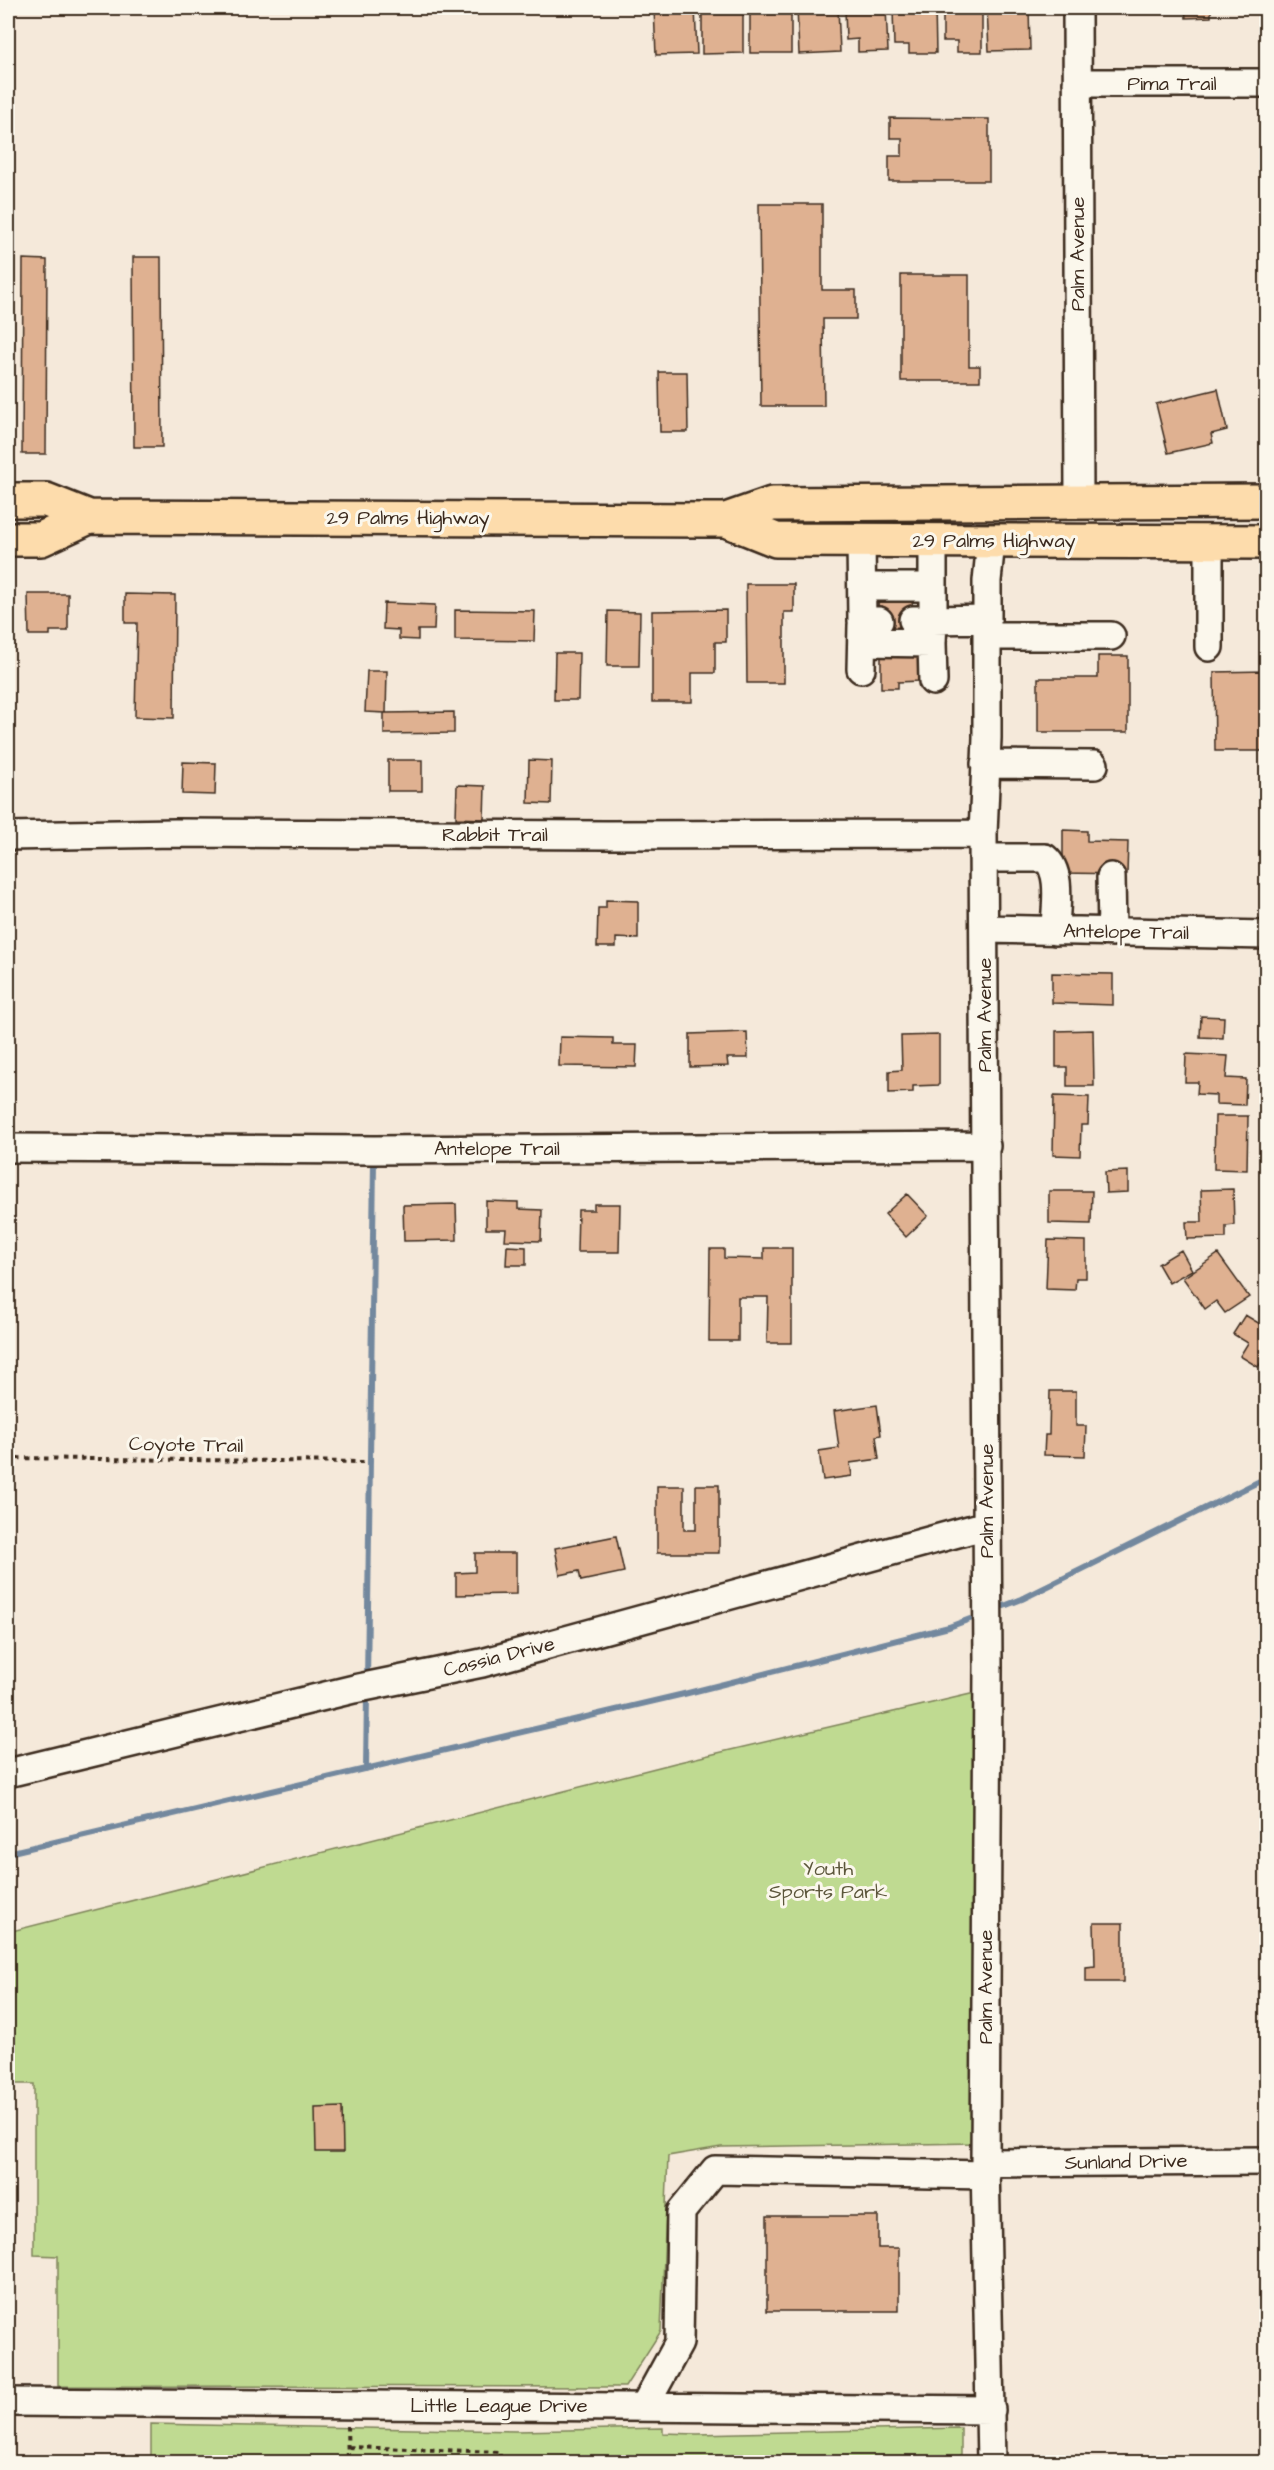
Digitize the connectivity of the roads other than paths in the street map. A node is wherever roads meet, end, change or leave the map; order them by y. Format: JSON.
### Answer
{"nodes":[{"id":1,"x":1077,"y":8,"type":"edge"},
{"id":2,"x":1077,"y":83,"type":"junction"},
{"id":3,"x":1266,"y":83,"type":"edge"},
{"id":4,"x":8,"y":500,"type":"edge"},
{"id":5,"x":1259,"y":500,"type":"edge"},
{"id":6,"x":1080,"y":501,"type":"junction"},
{"id":7,"x":90,"y":517,"type":"junction"},
{"id":8,"x":726,"y":520,"type":"junction"},
{"id":9,"x":8,"y":538,"type":"edge"},
{"id":10,"x":861,"y":540,"type":"junction"},
{"id":11,"x":933,"y":540,"type":"junction"},
{"id":12,"x":991,"y":540,"type":"junction"},
{"id":13,"x":1209,"y":542,"type":"junction"},
{"id":14,"x":1266,"y":542,"type":"edge"},
{"id":15,"x":862,"y":587,"type":"junction"},
{"id":16,"x":933,"y":587,"type":"junction"},
{"id":17,"x":868,"y":628,"type":"junction"},
{"id":18,"x":926,"y":628,"type":"junction"},
{"id":19,"x":987,"y":628,"type":"junction"},
{"id":20,"x":1111,"y":636,"type":"dead end"},
{"id":21,"x":1209,"y":647,"type":"dead end"},
{"id":22,"x":861,"y":669,"type":"dead end"},
{"id":23,"x":933,"y":681,"type":"dead end"},
{"id":24,"x":986,"y":764,"type":"junction"},
{"id":25,"x":1094,"y":765,"type":"dead end"},
{"id":26,"x":8,"y":836,"type":"edge"},
{"id":27,"x":983,"y":846,"type":"junction"},
{"id":28,"x":1111,"y":877,"type":"dead end"},
{"id":29,"x":985,"y":929,"type":"junction"},
{"id":30,"x":1055,"y":930,"type":"junction"},
{"id":31,"x":1112,"y":932,"type":"junction"},
{"id":32,"x":1266,"y":935,"type":"edge"},
{"id":33,"x":986,"y":1146,"type":"junction"},
{"id":34,"x":8,"y":1148,"type":"edge"},
{"id":35,"x":987,"y":1525,"type":"junction"},
{"id":36,"x":8,"y":1773,"type":"edge"},
{"id":37,"x":1266,"y":2160,"type":"edge"},
{"id":38,"x":986,"y":2169,"type":"junction"},
{"id":39,"x":8,"y":2402,"type":"edge"},
{"id":40,"x":644,"y":2407,"type":"junction"},
{"id":41,"x":991,"y":2410,"type":"junction"},
{"id":42,"x":991,"y":2463,"type":"edge"}],
"edges":[{"from":1,"to":2,"type":"street","name":"Palm Avenue"},
{"from":2,"to":3,"type":"street","name":"Pima Trail"},
{"from":2,"to":6,"type":"street","name":"Palm Avenue"},
{"from":4,"to":7,"type":"main road","name":"29 Palms Highway"},
{"from":5,"to":6,"type":"main road","name":"29 Palms Highway"},
{"from":5,"to":12,"type":"main road"},
{"from":6,"to":8,"type":"main road","name":"29 Palms Highway"},
{"from":7,"to":8,"type":"main road","name":"29 Palms Highway"},
{"from":7,"to":9,"type":"main road","name":"29 Palms Highway"},
{"from":8,"to":10,"type":"main road","name":"29 Palms Highway"},
{"from":10,"to":11,"type":"main road","name":"29 Palms Highway"},
{"from":10,"to":15,"type":"street"},
{"from":11,"to":12,"type":"main road","name":"29 Palms Highway"},
{"from":11,"to":16,"type":"street"},
{"from":12,"to":13,"type":"main road","name":"29 Palms Highway"},
{"from":12,"to":19,"type":"street","name":"Palm Avenue"},
{"from":13,"to":14,"type":"main road","name":"29 Palms Highway"},
{"from":13,"to":21,"type":"street"},
{"from":15,"to":16,"type":"street"},
{"from":15,"to":17,"type":"street"},
{"from":16,"to":18,"type":"street"},
{"from":17,"to":18,"type":"street"},
{"from":17,"to":22,"type":"street"},
{"from":18,"to":19,"type":"street"},
{"from":18,"to":23,"type":"street"},
{"from":19,"to":20,"type":"street"},
{"from":19,"to":24,"type":"street","name":"Palm Avenue"},
{"from":24,"to":25,"type":"street"},
{"from":24,"to":27,"type":"street","name":"Palm Avenue"},
{"from":26,"to":27,"type":"street","name":"Rabbit Trail"},
{"from":27,"to":29,"type":"street","name":"Palm Avenue"},
{"from":27,"to":30,"type":"street","name":"Rabbit Trail"},
{"from":28,"to":31,"type":"street"},
{"from":29,"to":30,"type":"street","name":"Antelope Trail"},
{"from":29,"to":33,"type":"street","name":"Palm Avenue"},
{"from":30,"to":31,"type":"street","name":"Antelope Trail"},
{"from":31,"to":32,"type":"street","name":"Antelope Trail"},
{"from":33,"to":34,"type":"street","name":"Antelope Trail"},
{"from":33,"to":35,"type":"street","name":"Palm Avenue"},
{"from":35,"to":36,"type":"street","name":"Cassia Drive"},
{"from":35,"to":38,"type":"street","name":"Palm Avenue"},
{"from":37,"to":38,"type":"street","name":"Sunland Drive"},
{"from":38,"to":40,"type":"street","name":"Sunland Drive"},
{"from":38,"to":41,"type":"street","name":"Palm Avenue"},
{"from":39,"to":40,"type":"street","name":"Little League Drive"},
{"from":40,"to":41,"type":"street","name":"Little League Drive"},
{"from":41,"to":42,"type":"street","name":"Palm Avenue"}]}
